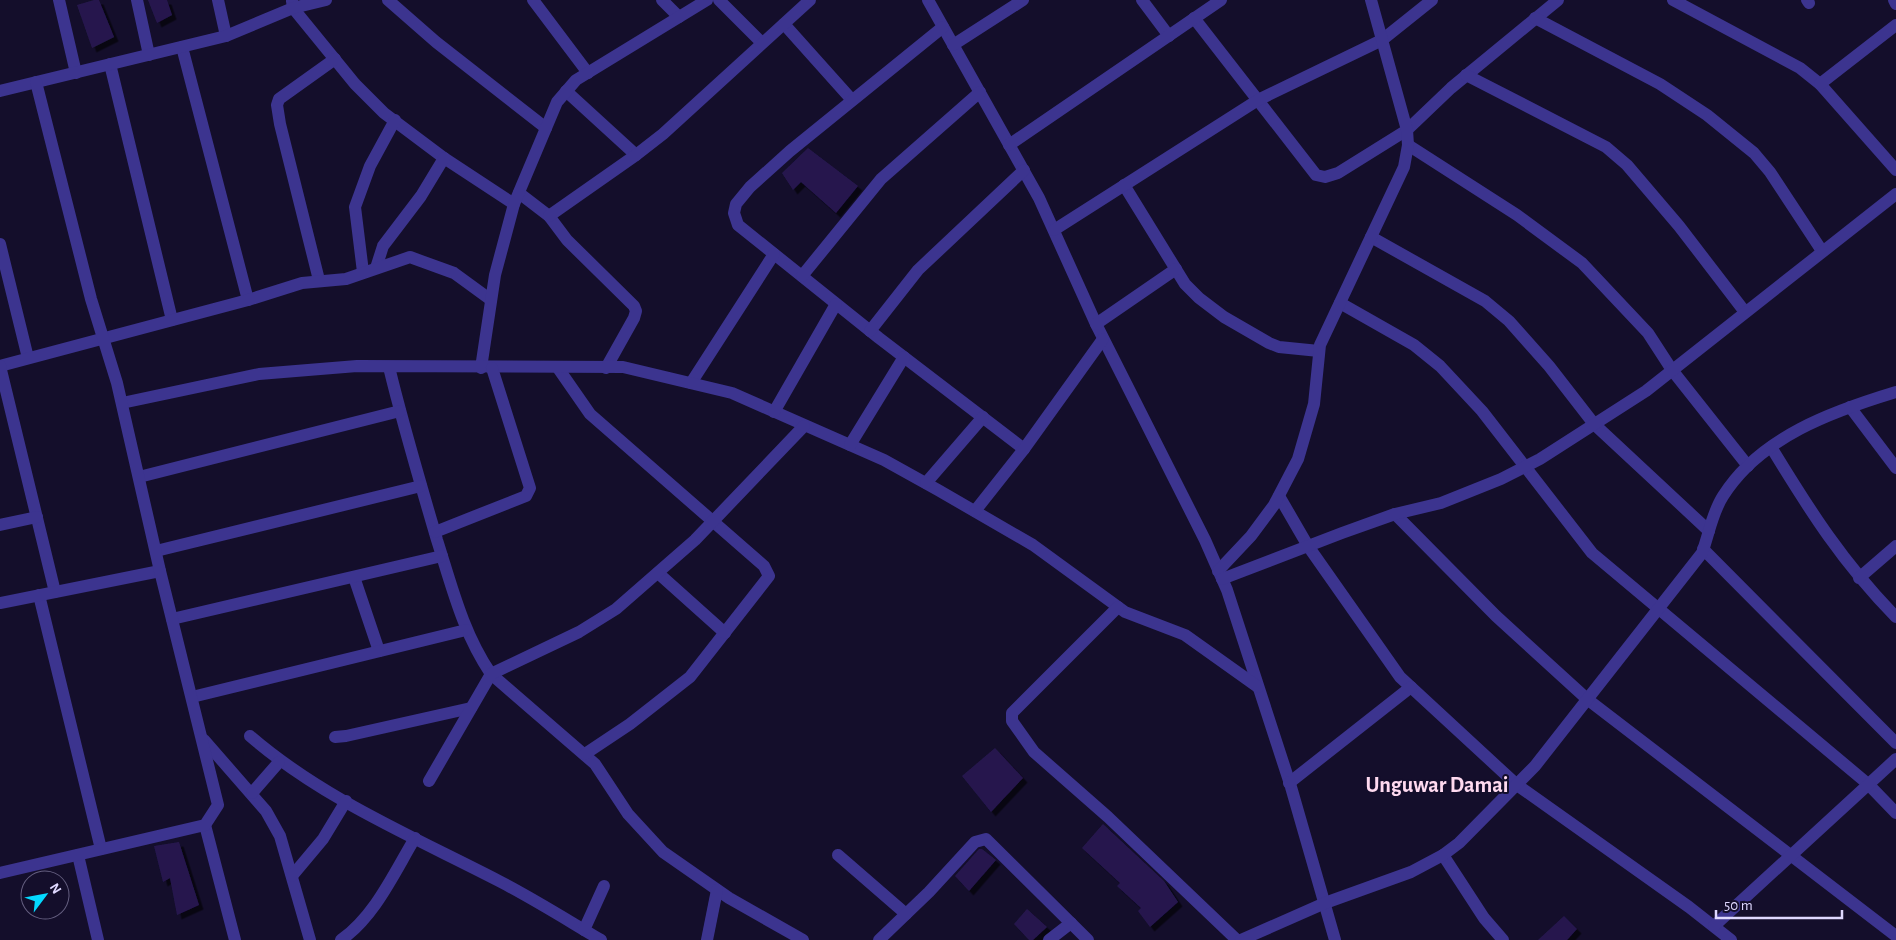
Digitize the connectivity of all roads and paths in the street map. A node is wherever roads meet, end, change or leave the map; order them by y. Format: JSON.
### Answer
{"nodes":[{"id":1,"x":59,"y":0,"type":"edge"},
{"id":2,"x":137,"y":0,"type":"edge"},
{"id":3,"x":218,"y":0,"type":"edge"},
{"id":4,"x":326,"y":0,"type":"edge"},
{"id":5,"x":388,"y":0,"type":"edge"},
{"id":6,"x":533,"y":0,"type":"edge"},
{"id":7,"x":662,"y":0,"type":"edge"},
{"id":8,"x":707,"y":0,"type":"edge"},
{"id":9,"x":719,"y":0,"type":"edge"},
{"id":10,"x":810,"y":0,"type":"edge"},
{"id":11,"x":928,"y":0,"type":"edge"},
{"id":12,"x":1023,"y":0,"type":"edge"},
{"id":13,"x":1142,"y":0,"type":"edge"},
{"id":14,"x":1222,"y":0,"type":"edge"},
{"id":15,"x":1371,"y":0,"type":"edge"},
{"id":16,"x":1432,"y":0,"type":"edge"},
{"id":17,"x":1558,"y":0,"type":"edge"},
{"id":18,"x":1673,"y":0,"type":"edge"},
{"id":19,"x":1894,"y":0,"type":"edge"},
{"id":20,"x":292,"y":4,"type":"edge"},
{"id":21,"x":1896,"y":4,"type":"edge"},
{"id":22,"x":678,"y":17,"type":"junction"},
{"id":23,"x":1194,"y":18,"type":"junction"},
{"id":24,"x":1536,"y":18,"type":"junction"},
{"id":25,"x":784,"y":24,"type":"junction"},
{"id":26,"x":1896,"y":25,"type":"edge"},
{"id":27,"x":943,"y":27,"type":"junction"},
{"id":28,"x":226,"y":36,"type":"junction"},
{"id":29,"x":1169,"y":36,"type":"junction"},
{"id":30,"x":1382,"y":40,"type":"junction"},
{"id":31,"x":762,"y":43,"type":"junction"},
{"id":32,"x":954,"y":45,"type":"junction"},
{"id":33,"x":182,"y":47,"type":"junction"},
{"id":34,"x":149,"y":55,"type":"junction"},
{"id":35,"x":335,"y":59,"type":"junction"},
{"id":36,"x":110,"y":64,"type":"junction"},
{"id":37,"x":76,"y":73,"type":"junction"},
{"id":38,"x":588,"y":73,"type":"junction"},
{"id":39,"x":1466,"y":75,"type":"junction"},
{"id":40,"x":36,"y":82,"type":"junction"},
{"id":41,"x":1820,"y":84,"type":"junction"},
{"id":42,"x":0,"y":91,"type":"edge"},
{"id":43,"x":566,"y":91,"type":"junction"},
{"id":44,"x":980,"y":92,"type":"junction"},
{"id":45,"x":852,"y":100,"type":"junction"},
{"id":46,"x":1258,"y":100,"type":"junction"},
{"id":47,"x":394,"y":120,"type":"junction"},
{"id":48,"x":546,"y":128,"type":"junction"},
{"id":49,"x":1406,"y":130,"type":"junction"},
{"id":50,"x":1009,"y":145,"type":"junction"},
{"id":51,"x":1408,"y":146,"type":"junction"},
{"id":52,"x":636,"y":155,"type":"junction"},
{"id":53,"x":444,"y":158,"type":"junction"},
{"id":54,"x":1024,"y":170,"type":"junction"},
{"id":55,"x":1896,"y":170,"type":"edge"},
{"id":56,"x":1124,"y":185,"type":"junction"},
{"id":57,"x":1896,"y":194,"type":"edge"},
{"id":58,"x":516,"y":198,"type":"junction"},
{"id":59,"x":549,"y":216,"type":"junction"},
{"id":60,"x":1054,"y":230,"type":"junction"},
{"id":61,"x":1371,"y":238,"type":"junction"},
{"id":62,"x":0,"y":244,"type":"edge"},
{"id":63,"x":1822,"y":251,"type":"junction"},
{"id":64,"x":774,"y":254,"type":"junction"},
{"id":65,"x":376,"y":268,"type":"junction"},
{"id":66,"x":1176,"y":268,"type":"junction"},
{"id":67,"x":363,"y":272,"type":"junction"},
{"id":68,"x":802,"y":276,"type":"junction"},
{"id":69,"x":320,"y":280,"type":"junction"},
{"id":70,"x":248,"y":300,"type":"junction"},
{"id":71,"x":491,"y":300,"type":"junction"},
{"id":72,"x":1340,"y":303,"type":"junction"},
{"id":73,"x":836,"y":304,"type":"junction"},
{"id":74,"x":1745,"y":312,"type":"junction"},
{"id":75,"x":172,"y":320,"type":"junction"},
{"id":76,"x":1096,"y":324,"type":"junction"},
{"id":77,"x":870,"y":331,"type":"junction"},
{"id":78,"x":103,"y":339,"type":"junction"},
{"id":79,"x":1103,"y":339,"type":"junction"},
{"id":80,"x":1319,"y":351,"type":"junction"},
{"id":81,"x":904,"y":357,"type":"junction"},
{"id":82,"x":28,"y":358,"type":"junction"},
{"id":83,"x":0,"y":366,"type":"edge"},
{"id":84,"x":389,"y":367,"type":"junction"},
{"id":85,"x":487,"y":368,"type":"junction"},
{"id":86,"x":558,"y":368,"type":"junction"},
{"id":87,"x":606,"y":368,"type":"junction"},
{"id":88,"x":1672,"y":370,"type":"junction"},
{"id":89,"x":692,"y":383,"type":"junction"},
{"id":90,"x":1896,"y":392,"type":"edge"},
{"id":91,"x":122,"y":403,"type":"junction"},
{"id":92,"x":1850,"y":407,"type":"junction"},
{"id":93,"x":400,"y":412,"type":"junction"},
{"id":94,"x":774,"y":412,"type":"junction"},
{"id":95,"x":983,"y":417,"type":"junction"},
{"id":96,"x":1594,"y":424,"type":"junction"},
{"id":97,"x":804,"y":426,"type":"junction"},
{"id":98,"x":850,"y":445,"type":"junction"},
{"id":99,"x":1771,"y":447,"type":"junction"},
{"id":100,"x":1024,"y":449,"type":"junction"},
{"id":101,"x":1748,"y":466,"type":"junction"},
{"id":102,"x":1524,"y":467,"type":"junction"},
{"id":103,"x":1896,"y":468,"type":"edge"},
{"id":104,"x":139,"y":477,"type":"junction"},
{"id":105,"x":926,"y":483,"type":"junction"},
{"id":106,"x":421,"y":486,"type":"junction"},
{"id":107,"x":1279,"y":496,"type":"junction"},
{"id":108,"x":975,"y":511,"type":"junction"},
{"id":109,"x":1395,"y":514,"type":"junction"},
{"id":110,"x":37,"y":517,"type":"junction"},
{"id":111,"x":712,"y":522,"type":"junction"},
{"id":112,"x":0,"y":525,"type":"edge"},
{"id":113,"x":1709,"y":531,"type":"junction"},
{"id":114,"x":435,"y":532,"type":"junction"},
{"id":115,"x":1308,"y":546,"type":"junction"},
{"id":116,"x":1896,"y":546,"type":"edge"},
{"id":117,"x":1703,"y":549,"type":"junction"},
{"id":118,"x":156,"y":551,"type":"junction"},
{"id":119,"x":442,"y":556,"type":"junction"},
{"id":120,"x":160,"y":571,"type":"junction"},
{"id":121,"x":658,"y":573,"type":"junction"},
{"id":122,"x":1220,"y":575,"type":"junction"},
{"id":123,"x":354,"y":577,"type":"junction"},
{"id":124,"x":1859,"y":578,"type":"junction"},
{"id":125,"x":55,"y":592,"type":"junction"},
{"id":126,"x":38,"y":595,"type":"junction"},
{"id":127,"x":0,"y":602,"type":"edge"},
{"id":128,"x":1118,"y":607,"type":"junction"},
{"id":129,"x":1657,"y":609,"type":"junction"},
{"id":130,"x":1896,"y":616,"type":"edge"},
{"id":131,"x":172,"y":619,"type":"junction"},
{"id":132,"x":466,"y":630,"type":"junction"},
{"id":133,"x":725,"y":633,"type":"junction"},
{"id":134,"x":379,"y":651,"type":"junction"},
{"id":135,"x":491,"y":674,"type":"junction"},
{"id":136,"x":1258,"y":687,"type":"junction"},
{"id":137,"x":1411,"y":687,"type":"junction"},
{"id":138,"x":192,"y":697,"type":"junction"},
{"id":139,"x":1587,"y":699,"type":"junction"},
{"id":140,"x":471,"y":708,"type":"junction"},
{"id":141,"x":250,"y":736,"type":"dead end"},
{"id":142,"x":335,"y":737,"type":"dead end"},
{"id":143,"x":202,"y":738,"type":"junction"},
{"id":144,"x":1896,"y":743,"type":"edge"},
{"id":145,"x":585,"y":754,"type":"junction"},
{"id":146,"x":1896,"y":759,"type":"edge"},
{"id":147,"x":280,"y":762,"type":"junction"},
{"id":148,"x":429,"y":781,"type":"dead end"},
{"id":149,"x":1289,"y":783,"type":"junction"},
{"id":150,"x":1868,"y":784,"type":"junction"},
{"id":151,"x":1517,"y":785,"type":"junction"},
{"id":152,"x":252,"y":793,"type":"junction"},
{"id":153,"x":346,"y":801,"type":"junction"},
{"id":154,"x":1896,"y":813,"type":"edge"},
{"id":155,"x":205,"y":824,"type":"junction"},
{"id":156,"x":415,"y":838,"type":"junction"},
{"id":157,"x":101,"y":849,"type":"junction"},
{"id":158,"x":78,"y":855,"type":"junction"},
{"id":159,"x":838,"y":855,"type":"dead end"},
{"id":160,"x":1443,"y":855,"type":"junction"},
{"id":161,"x":1792,"y":855,"type":"junction"},
{"id":162,"x":0,"y":873,"type":"edge"},
{"id":163,"x":292,"y":876,"type":"junction"},
{"id":164,"x":604,"y":886,"type":"dead end"},
{"id":165,"x":717,"y":890,"type":"junction"},
{"id":166,"x":1325,"y":903,"type":"junction"},
{"id":167,"x":906,"y":914,"type":"junction"},
{"id":168,"x":1071,"y":923,"type":"junction"},
{"id":169,"x":1714,"y":926,"type":"junction"},
{"id":170,"x":584,"y":930,"type":"junction"},
{"id":171,"x":1896,"y":936,"type":"edge"},
{"id":172,"x":98,"y":940,"type":"edge"},
{"id":173,"x":235,"y":940,"type":"edge"},
{"id":174,"x":310,"y":940,"type":"edge"},
{"id":175,"x":341,"y":940,"type":"edge"},
{"id":176,"x":601,"y":940,"type":"edge"},
{"id":177,"x":707,"y":940,"type":"edge"},
{"id":178,"x":803,"y":940,"type":"edge"},
{"id":179,"x":879,"y":940,"type":"edge"},
{"id":180,"x":1049,"y":940,"type":"edge"},
{"id":181,"x":1088,"y":940,"type":"edge"},
{"id":182,"x":1239,"y":940,"type":"edge"},
{"id":183,"x":1334,"y":940,"type":"edge"},
{"id":184,"x":1503,"y":940,"type":"edge"},
{"id":185,"x":1731,"y":940,"type":"edge"}],
"edges":[{"from":1,"to":37,"type":"street"},
{"from":2,"to":34,"type":"street"},
{"from":3,"to":28,"type":"street"},
{"from":4,"to":20,"type":"street"},
{"from":5,"to":48,"type":"street"},
{"from":6,"to":38,"type":"street"},
{"from":7,"to":22,"type":"street"},
{"from":8,"to":22,"type":"street"},
{"from":9,"to":31,"type":"street"},
{"from":10,"to":25,"type":"street"},
{"from":11,"to":27,"type":"street"},
{"from":12,"to":32,"type":"street"},
{"from":13,"to":29,"type":"street"},
{"from":14,"to":23,"type":"street"},
{"from":15,"to":30,"type":"street"},
{"from":16,"to":30,"type":"street"},
{"from":17,"to":24,"type":"street"},
{"from":18,"to":41,"type":"street"},
{"from":19,"to":21,"type":"street"},
{"from":20,"to":28,"type":"street"},
{"from":20,"to":35,"type":"street"},
{"from":22,"to":38,"type":"street"},
{"from":23,"to":29,"type":"street"},
{"from":23,"to":46,"type":"street"},
{"from":24,"to":39,"type":"street"},
{"from":24,"to":63,"type":"street"},
{"from":25,"to":31,"type":"street"},
{"from":25,"to":45,"type":"street"},
{"from":26,"to":41,"type":"street"},
{"from":27,"to":32,"type":"street"},
{"from":27,"to":45,"type":"street"},
{"from":28,"to":33,"type":"street"},
{"from":29,"to":50,"type":"street"},
{"from":30,"to":46,"type":"street"},
{"from":30,"to":49,"type":"street"},
{"from":31,"to":52,"type":"street"},
{"from":32,"to":44,"type":"street"},
{"from":33,"to":34,"type":"street"},
{"from":33,"to":70,"type":"street"},
{"from":34,"to":36,"type":"street"},
{"from":35,"to":47,"type":"street"},
{"from":35,"to":69,"type":"street"},
{"from":36,"to":37,"type":"street"},
{"from":36,"to":75,"type":"street"},
{"from":37,"to":40,"type":"street"},
{"from":38,"to":43,"type":"street"},
{"from":39,"to":49,"type":"street"},
{"from":39,"to":74,"type":"street"},
{"from":40,"to":42,"type":"street"},
{"from":40,"to":78,"type":"street"},
{"from":41,"to":55,"type":"street"},
{"from":43,"to":48,"type":"street"},
{"from":43,"to":52,"type":"street"},
{"from":44,"to":50,"type":"street"},
{"from":44,"to":68,"type":"street"},
{"from":45,"to":64,"type":"street"},
{"from":46,"to":49,"type":"street"},
{"from":46,"to":56,"type":"street"},
{"from":47,"to":53,"type":"street"},
{"from":47,"to":67,"type":"street"},
{"from":48,"to":58,"type":"street"},
{"from":49,"to":51,"type":"street"},
{"from":50,"to":54,"type":"street"},
{"from":51,"to":61,"type":"street"},
{"from":51,"to":88,"type":"street"},
{"from":52,"to":59,"type":"street"},
{"from":53,"to":58,"type":"street"},
{"from":53,"to":65,"type":"street"},
{"from":54,"to":60,"type":"street"},
{"from":54,"to":77,"type":"street"},
{"from":56,"to":60,"type":"street"},
{"from":56,"to":66,"type":"street"},
{"from":57,"to":63,"type":"street"},
{"from":58,"to":59,"type":"street"},
{"from":58,"to":71,"type":"street"},
{"from":59,"to":87,"type":"street"},
{"from":60,"to":76,"type":"street"},
{"from":61,"to":72,"type":"street"},
{"from":61,"to":96,"type":"street"},
{"from":62,"to":82,"type":"street"},
{"from":63,"to":74,"type":"street"},
{"from":64,"to":68,"type":"street"},
{"from":64,"to":89,"type":"street"},
{"from":65,"to":67,"type":"street"},
{"from":65,"to":71,"type":"street"},
{"from":66,"to":76,"type":"street"},
{"from":66,"to":80,"type":"street"},
{"from":67,"to":69,"type":"street"},
{"from":68,"to":73,"type":"street"},
{"from":69,"to":70,"type":"street"},
{"from":70,"to":75,"type":"street"},
{"from":71,"to":85,"type":"street"},
{"from":72,"to":80,"type":"street"},
{"from":72,"to":102,"type":"street"},
{"from":73,"to":77,"type":"street"},
{"from":73,"to":94,"type":"street"},
{"from":74,"to":88,"type":"street"},
{"from":75,"to":78,"type":"street"},
{"from":76,"to":79,"type":"street"},
{"from":77,"to":81,"type":"street"},
{"from":78,"to":82,"type":"street"},
{"from":78,"to":91,"type":"street"},
{"from":79,"to":100,"type":"street"},
{"from":79,"to":122,"type":"street"},
{"from":80,"to":107,"type":"street"},
{"from":81,"to":95,"type":"street"},
{"from":81,"to":98,"type":"street"},
{"from":82,"to":83,"type":"street"},
{"from":83,"to":110,"type":"street"},
{"from":84,"to":85,"type":"street"},
{"from":84,"to":91,"type":"street"},
{"from":84,"to":93,"type":"street"},
{"from":85,"to":86,"type":"street"},
{"from":85,"to":114,"type":"street"},
{"from":86,"to":87,"type":"street"},
{"from":86,"to":111,"type":"street"},
{"from":87,"to":89,"type":"street"},
{"from":88,"to":96,"type":"street"},
{"from":88,"to":101,"type":"street"},
{"from":89,"to":94,"type":"street"},
{"from":90,"to":92,"type":"street"},
{"from":91,"to":104,"type":"street"},
{"from":92,"to":99,"type":"street"},
{"from":92,"to":103,"type":"street"},
{"from":93,"to":104,"type":"street"},
{"from":93,"to":106,"type":"street"},
{"from":94,"to":97,"type":"street"},
{"from":95,"to":100,"type":"street"},
{"from":95,"to":105,"type":"street"},
{"from":96,"to":102,"type":"street"},
{"from":96,"to":113,"type":"street"},
{"from":97,"to":98,"type":"street"},
{"from":97,"to":111,"type":"street"},
{"from":98,"to":105,"type":"street"},
{"from":99,"to":101,"type":"street"},
{"from":99,"to":124,"type":"street"},
{"from":100,"to":108,"type":"street"},
{"from":101,"to":113,"type":"street"},
{"from":102,"to":109,"type":"street"},
{"from":102,"to":129,"type":"street"},
{"from":104,"to":118,"type":"street"},
{"from":105,"to":108,"type":"street"},
{"from":106,"to":114,"type":"street"},
{"from":106,"to":118,"type":"street"},
{"from":107,"to":115,"type":"street"},
{"from":107,"to":122,"type":"street"},
{"from":108,"to":128,"type":"street"},
{"from":109,"to":115,"type":"street"},
{"from":109,"to":139,"type":"street"},
{"from":110,"to":112,"type":"street"},
{"from":110,"to":125,"type":"street"},
{"from":111,"to":121,"type":"street"},
{"from":111,"to":133,"type":"street"},
{"from":113,"to":117,"type":"street"},
{"from":114,"to":119,"type":"street"},
{"from":115,"to":122,"type":"street"},
{"from":115,"to":137,"type":"street"},
{"from":116,"to":124,"type":"street"},
{"from":117,"to":129,"type":"street"},
{"from":117,"to":144,"type":"street"},
{"from":118,"to":120,"type":"street"},
{"from":119,"to":123,"type":"street"},
{"from":119,"to":132,"type":"street"},
{"from":120,"to":125,"type":"street"},
{"from":120,"to":131,"type":"street"},
{"from":121,"to":133,"type":"street"},
{"from":121,"to":135,"type":"street"},
{"from":122,"to":136,"type":"street"},
{"from":123,"to":131,"type":"street"},
{"from":123,"to":134,"type":"street"},
{"from":124,"to":130,"type":"street"},
{"from":125,"to":126,"type":"street"},
{"from":126,"to":127,"type":"street"},
{"from":126,"to":157,"type":"street"},
{"from":128,"to":136,"type":"street"},
{"from":128,"to":182,"type":"street"},
{"from":129,"to":139,"type":"street"},
{"from":129,"to":150,"type":"street"},
{"from":131,"to":138,"type":"street"},
{"from":132,"to":134,"type":"street"},
{"from":132,"to":135,"type":"street"},
{"from":133,"to":145,"type":"street"},
{"from":134,"to":138,"type":"street"},
{"from":135,"to":140,"type":"street"},
{"from":135,"to":145,"type":"street"},
{"from":136,"to":149,"type":"street"},
{"from":137,"to":149,"type":"street"},
{"from":137,"to":151,"type":"street"},
{"from":138,"to":143,"type":"street"},
{"from":139,"to":151,"type":"street"},
{"from":139,"to":161,"type":"street"},
{"from":140,"to":142,"type":"street"},
{"from":140,"to":148,"type":"street"},
{"from":141,"to":147,"type":"street"},
{"from":143,"to":152,"type":"street"},
{"from":143,"to":155,"type":"street"},
{"from":145,"to":165,"type":"street"},
{"from":146,"to":150,"type":"street"},
{"from":147,"to":152,"type":"street"},
{"from":147,"to":153,"type":"street"},
{"from":149,"to":166,"type":"street"},
{"from":150,"to":154,"type":"street"},
{"from":150,"to":161,"type":"street"},
{"from":151,"to":160,"type":"street"},
{"from":151,"to":169,"type":"street"},
{"from":152,"to":163,"type":"street"},
{"from":153,"to":156,"type":"street"},
{"from":153,"to":163,"type":"street"},
{"from":155,"to":157,"type":"street"},
{"from":155,"to":173,"type":"street"},
{"from":156,"to":170,"type":"street"},
{"from":156,"to":175,"type":"street"},
{"from":157,"to":158,"type":"street"},
{"from":158,"to":162,"type":"street"},
{"from":158,"to":172,"type":"street"},
{"from":159,"to":167,"type":"street"},
{"from":160,"to":166,"type":"street"},
{"from":160,"to":184,"type":"street"},
{"from":161,"to":169,"type":"street"},
{"from":161,"to":171,"type":"street"},
{"from":163,"to":174,"type":"street"},
{"from":164,"to":170,"type":"street"},
{"from":165,"to":177,"type":"street"},
{"from":165,"to":178,"type":"street"},
{"from":166,"to":182,"type":"street"},
{"from":166,"to":183,"type":"street"},
{"from":167,"to":168,"type":"street"},
{"from":167,"to":179,"type":"street"},
{"from":168,"to":180,"type":"street"},
{"from":168,"to":181,"type":"street"},
{"from":169,"to":185,"type":"street"},
{"from":170,"to":176,"type":"street"}]}
